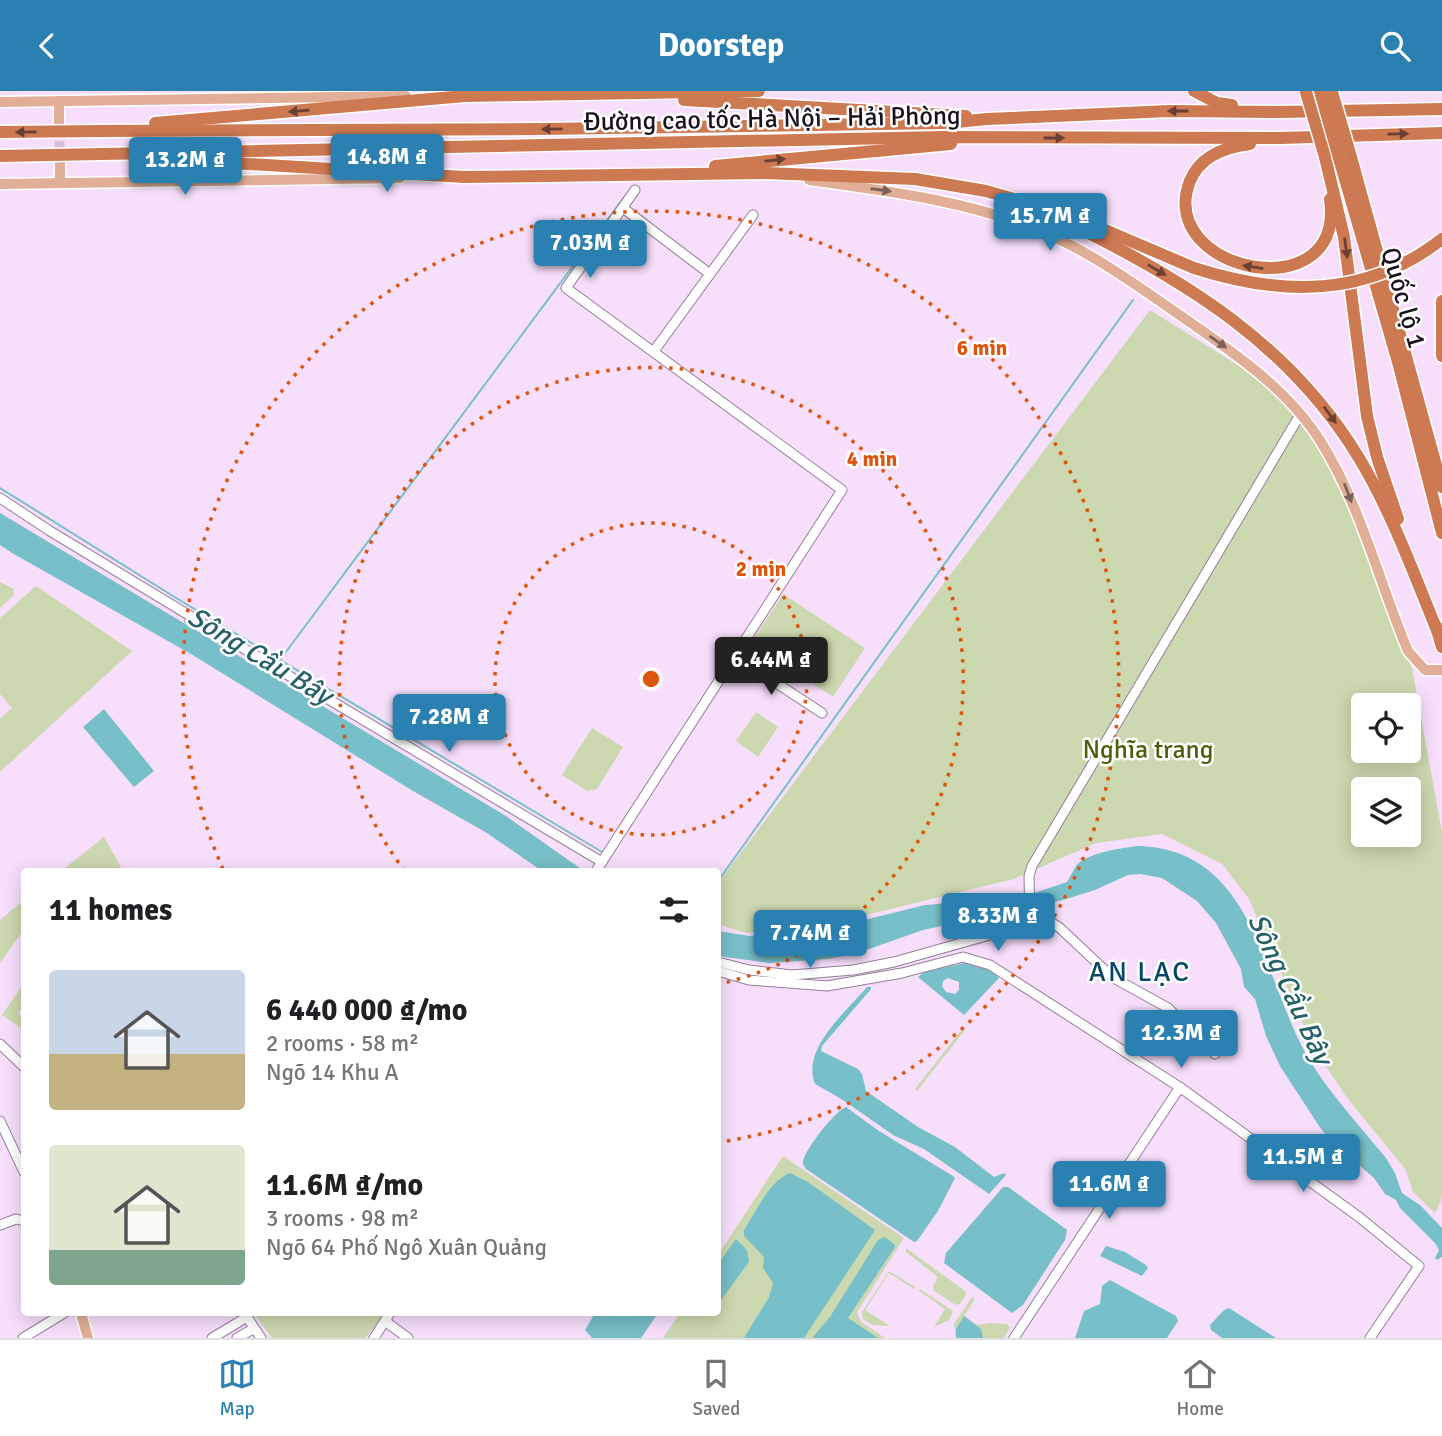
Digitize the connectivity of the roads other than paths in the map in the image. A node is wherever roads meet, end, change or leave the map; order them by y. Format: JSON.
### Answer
{"nodes":[{"id":1,"x":750,"y":91,"type":"edge"},
{"id":2,"x":759,"y":91,"type":"edge"},
{"id":3,"x":1194,"y":91,"type":"edge"},
{"id":4,"x":1320,"y":91,"type":"edge"},
{"id":5,"x":1332,"y":91,"type":"edge"},
{"id":6,"x":1306,"y":92,"type":"edge"},
{"id":7,"x":600,"y":95,"type":"junction"},
{"id":8,"x":465,"y":96,"type":"junction"},
{"id":9,"x":59,"y":101,"type":"junction"},
{"id":10,"x":0,"y":102,"type":"edge"},
{"id":11,"x":1442,"y":108,"type":"edge"},
{"id":12,"x":987,"y":119,"type":"junction"},
{"id":13,"x":59,"y":123,"type":"tunnel mouth"},
{"id":14,"x":102,"y":131,"type":"junction"},
{"id":15,"x":0,"y":132,"type":"edge"},
{"id":16,"x":1442,"y":133,"type":"edge"},
{"id":17,"x":1355,"y":135,"type":"junction"},
{"id":18,"x":986,"y":138,"type":"junction"},
{"id":19,"x":102,"y":154,"type":"junction"},
{"id":20,"x":0,"y":156,"type":"edge"},
{"id":21,"x":1325,"y":157,"type":"junction"},
{"id":22,"x":1345,"y":157,"type":"junction"},
{"id":23,"x":60,"y":161,"type":"tunnel mouth"},
{"id":24,"x":765,"y":173,"type":"junction"},
{"id":25,"x":634,"y":174,"type":"junction"},
{"id":26,"x":464,"y":177,"type":"junction"},
{"id":27,"x":60,"y":183,"type":"junction"},
{"id":28,"x":0,"y":184,"type":"edge"},
{"id":29,"x":635,"y":190,"type":"dead end"},
{"id":30,"x":1032,"y":204,"type":"junction"},
{"id":31,"x":623,"y":208,"type":"junction"},
{"id":32,"x":753,"y":215,"type":"dead end"},
{"id":33,"x":1442,"y":239,"type":"edge"},
{"id":34,"x":710,"y":274,"type":"junction"},
{"id":35,"x":1442,"y":301,"type":"edge"},
{"id":36,"x":654,"y":351,"type":"junction"},
{"id":37,"x":1442,"y":356,"type":"edge"},
{"id":38,"x":1301,"y":413,"type":"junction"},
{"id":39,"x":1442,"y":487,"type":"edge"},
{"id":40,"x":0,"y":498,"type":"edge"},
{"id":41,"x":1442,"y":533,"type":"edge"},
{"id":42,"x":1438,"y":633,"type":"junction"},
{"id":43,"x":1442,"y":647,"type":"edge"},
{"id":44,"x":736,"y":656,"type":"junction"},
{"id":45,"x":1442,"y":670,"type":"edge"},
{"id":46,"x":822,"y":713,"type":"dead end"},
{"id":47,"x":602,"y":862,"type":"junction"},
{"id":48,"x":598,"y":868,"type":"edge"},
{"id":49,"x":1030,"y":921,"type":"junction"},
{"id":50,"x":721,"y":963,"type":"edge"},
{"id":51,"x":721,"y":972,"type":"edge"},
{"id":52,"x":0,"y":1044,"type":"edge"},
{"id":53,"x":1215,"y":1054,"type":"dead end"},
{"id":54,"x":21,"y":1064,"type":"edge"},
{"id":55,"x":1180,"y":1087,"type":"junction"},
{"id":56,"x":0,"y":1121,"type":"edge"},
{"id":57,"x":21,"y":1166,"type":"edge"},
{"id":58,"x":21,"y":1220,"type":"edge"},
{"id":59,"x":0,"y":1225,"type":"edge"},
{"id":60,"x":59,"y":1316,"type":"edge"},
{"id":61,"x":82,"y":1316,"type":"edge"},
{"id":62,"x":245,"y":1316,"type":"edge"},
{"id":63,"x":246,"y":1316,"type":"edge"},
{"id":64,"x":388,"y":1317,"type":"edge"},
{"id":65,"x":253,"y":1329,"type":"junction"},
{"id":66,"x":25,"y":1337,"type":"edge"},
{"id":67,"x":88,"y":1338,"type":"edge"},
{"id":68,"x":212,"y":1338,"type":"edge"},
{"id":69,"x":237,"y":1338,"type":"edge"},
{"id":70,"x":261,"y":1338,"type":"edge"},
{"id":71,"x":374,"y":1338,"type":"edge"},
{"id":72,"x":408,"y":1338,"type":"edge"},
{"id":73,"x":1014,"y":1338,"type":"edge"},
{"id":74,"x":1370,"y":1338,"type":"edge"}],
"edges":[{"from":1,"to":2,"type":"highway","name":"Đường cao tốc Hà Nội – Hải Phòng"},
{"from":1,"to":7,"type":"highway","name":"Đường cao tốc Hà Nội – Hải Phòng"},
{"from":3,"to":11,"type":"highway"},
{"from":4,"to":22,"type":"highway","bridge":true},
{"from":5,"to":22,"type":"highway","bridge":true},
{"from":6,"to":21,"type":"highway","bridge":true},
{"from":7,"to":8,"type":"highway","name":"Đường cao tốc Hà Nội – Hải Phòng"},
{"from":7,"to":12,"type":"highway"},
{"from":8,"to":9,"type":"main road"},
{"from":8,"to":14,"type":"highway","name":"Đường cao tốc Hà Nội – Hải Phòng","one_way":true},
{"from":9,"to":10,"type":"main road"},
{"from":9,"to":13,"type":"main road"},
{"from":11,"to":12,"type":"highway","name":"Đường cao tốc Hà Nội – Hải Phòng","one_way":true},
{"from":12,"to":14,"type":"highway","name":"Đường cao tốc Hà Nội – Hải Phòng","one_way":true},
{"from":14,"to":15,"type":"highway","one_way":true,"bridge":true},
{"from":17,"to":16,"type":"highway","name":"Đường cao tốc Hà Nội – Hải Phòng","one_way":true},
{"from":18,"to":17,"type":"highway","name":"Đường cao tốc Hà Nội – Hải Phòng","one_way":true},
{"from":21,"to":17,"type":"highway","one_way":true},
{"from":18,"to":19,"type":"highway","name":"Đường cao tốc Hà Nội – Hải Phòng"},
{"from":25,"to":18,"type":"highway","one_way":true},
{"from":19,"to":20,"type":"highway","bridge":true},
{"from":19,"to":26,"type":"highway"},
{"from":21,"to":42,"type":"highway","one_way":true},
{"from":22,"to":39,"type":"highway","name":"Quốc lộ 1"},
{"from":22,"to":41,"type":"highway","name":"Quốc lộ 1"},
{"from":23,"to":27,"type":"main road"},
{"from":24,"to":25,"type":"highway"},
{"from":24,"to":30,"type":"highway"},
{"from":24,"to":38,"type":"main road","one_way":true},
{"from":25,"to":26,"type":"highway"},
{"from":26,"to":27,"type":"main road"},
{"from":27,"to":28,"type":"main road"},
{"from":29,"to":31,"type":"street"},
{"from":30,"to":33,"type":"highway","bridge":true},
{"from":30,"to":42,"type":"highway","one_way":true},
{"from":31,"to":34,"type":"street"},
{"from":31,"to":36,"type":"street"},
{"from":32,"to":34,"type":"street"},
{"from":34,"to":36,"type":"street"},
{"from":35,"to":37,"type":"highway"},
{"from":36,"to":44,"type":"street"},
{"from":38,"to":45,"type":"main road","one_way":true},
{"from":38,"to":49,"type":"street"},
{"from":40,"to":47,"type":"street"},
{"from":42,"to":43,"type":"highway"},
{"from":44,"to":46,"type":"street"},
{"from":44,"to":47,"type":"street"},
{"from":47,"to":48,"type":"street"},
{"from":49,"to":50,"type":"street"},
{"from":49,"to":53,"type":"street"},
{"from":51,"to":55,"type":"street"},
{"from":52,"to":54,"type":"street"},
{"from":55,"to":73,"type":"street"},
{"from":55,"to":74,"type":"street"},
{"from":56,"to":57,"type":"street"},
{"from":58,"to":59,"type":"street"},
{"from":60,"to":66,"type":"street"},
{"from":61,"to":67,"type":"main road"},
{"from":62,"to":68,"type":"street"},
{"from":63,"to":65,"type":"street"},
{"from":64,"to":71,"type":"street"},
{"from":64,"to":72,"type":"street"},
{"from":65,"to":69,"type":"street"},
{"from":65,"to":70,"type":"street"}]}
